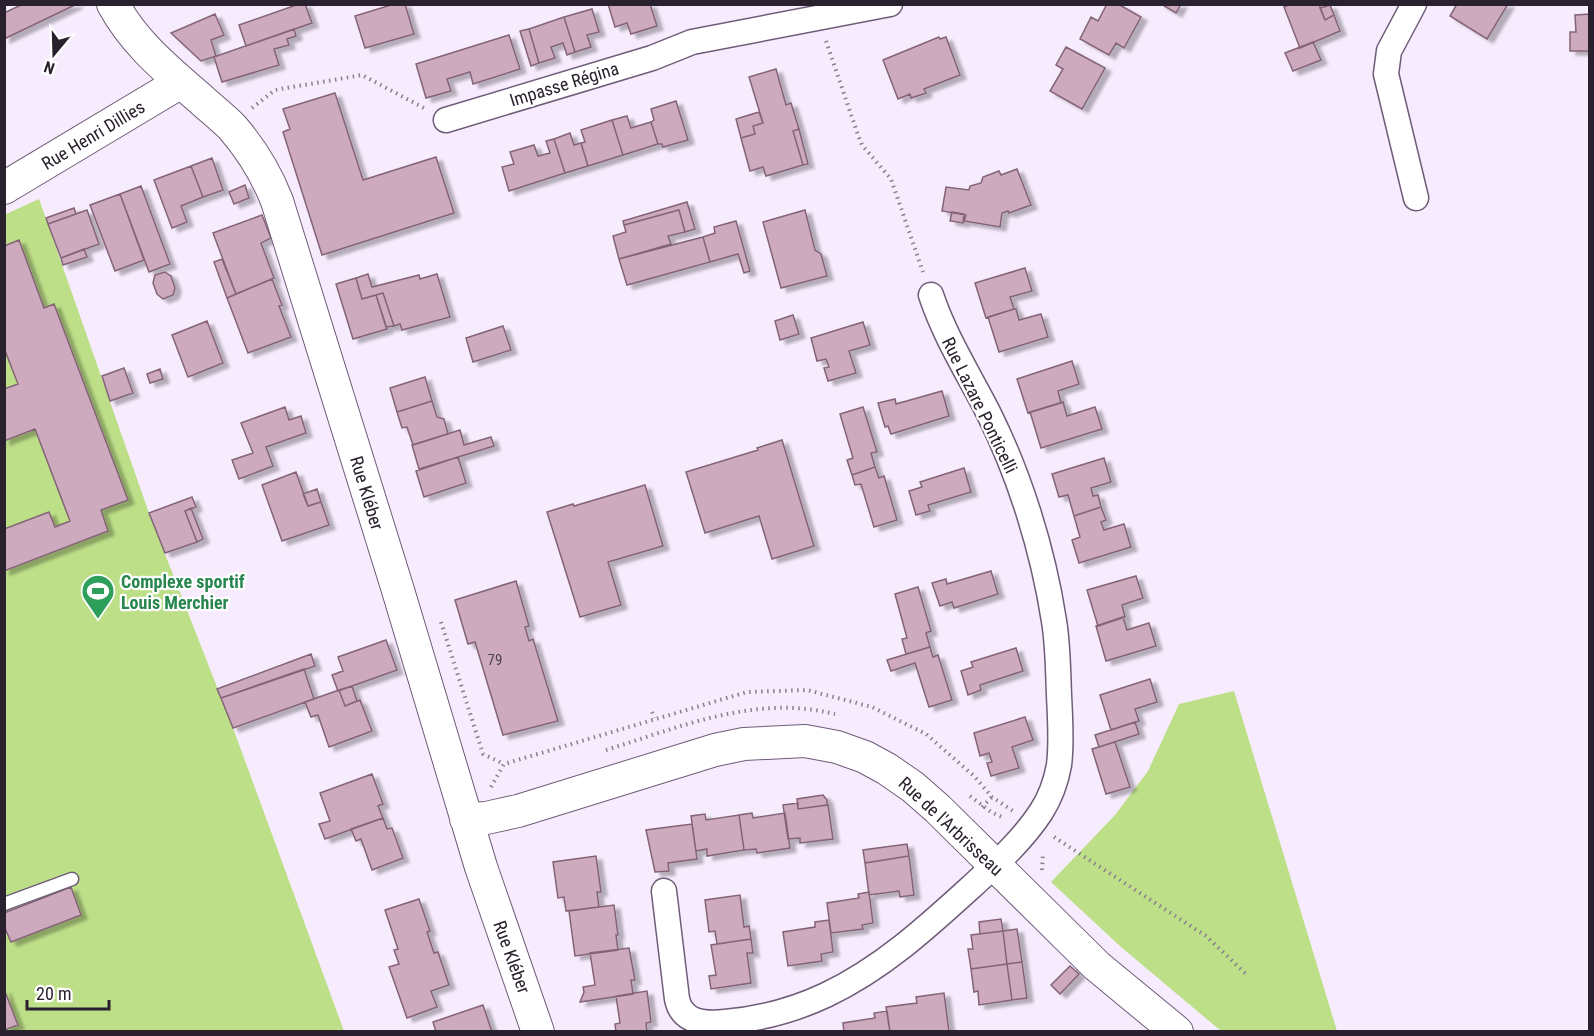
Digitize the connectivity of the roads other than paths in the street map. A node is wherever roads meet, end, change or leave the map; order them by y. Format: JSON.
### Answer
{"nodes":[{"id":1,"x":113,"y":4,"type":"edge"},
{"id":2,"x":890,"y":4,"type":"edge"},
{"id":3,"x":1414,"y":4,"type":"edge"},
{"id":4,"x":816,"y":11,"type":"edge"},
{"id":5,"x":181,"y":82,"type":"junction"},
{"id":6,"x":446,"y":120,"type":"road end"},
{"id":7,"x":4,"y":188,"type":"edge"},
{"id":8,"x":1416,"y":198,"type":"dead end"},
{"id":9,"x":931,"y":295,"type":"road end"},
{"id":10,"x":466,"y":819,"type":"junction"},
{"id":11,"x":994,"y":865,"type":"junction"},
{"id":12,"x":72,"y":879,"type":"dead end"},
{"id":13,"x":664,"y":891,"type":"dead end"},
{"id":14,"x":4,"y":904,"type":"edge"},
{"id":15,"x":538,"y":1032,"type":"edge"},
{"id":16,"x":1177,"y":1032,"type":"edge"}],
"edges":[{"from":1,"to":5,"type":"street","name":"Rue Kléber"},
{"from":2,"to":4,"type":"street","name":"Impasse Régina"},
{"from":3,"to":8,"type":"street"},
{"from":4,"to":6,"type":"street","name":"Impasse Régina"},
{"from":5,"to":7,"type":"street","name":"Rue Henri Dillies"},
{"from":5,"to":10,"type":"street","name":"Rue Kléber"},
{"from":9,"to":11,"type":"street","name":"Rue Lazare Ponticelli"},
{"from":10,"to":11,"type":"street","name":"Rue de l'Arbrisseau"},
{"from":10,"to":15,"type":"street","name":"Rue Kléber"},
{"from":11,"to":13,"type":"street","name":"Rue Lazare Ponticelli"},
{"from":11,"to":16,"type":"street","name":"Rue de l'Arbrisseau"},
{"from":12,"to":14,"type":"lane"}]}
